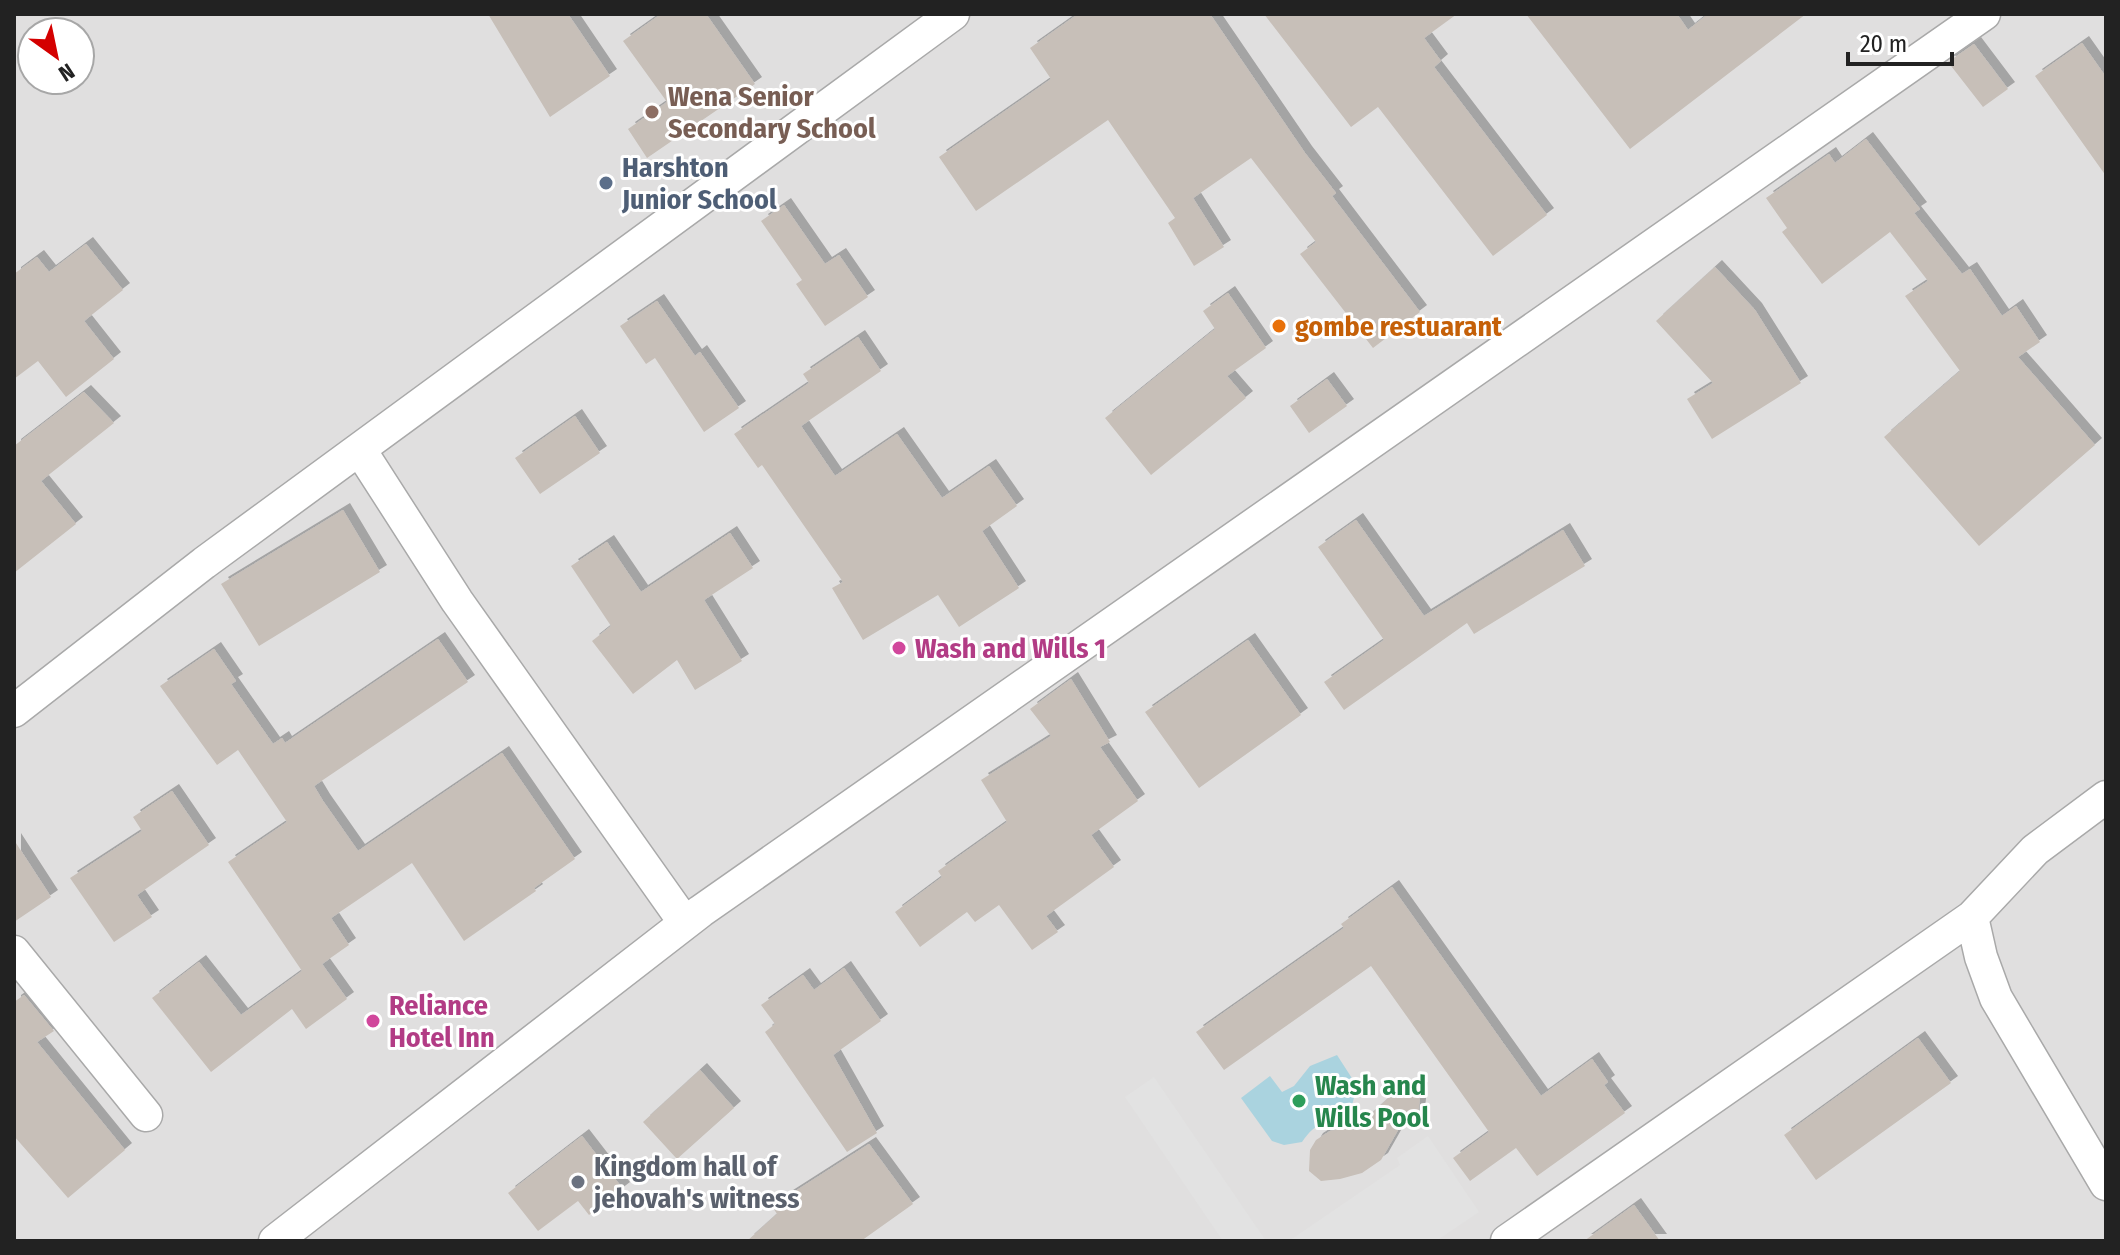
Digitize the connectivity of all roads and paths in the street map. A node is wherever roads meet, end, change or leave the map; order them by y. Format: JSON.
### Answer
{"nodes":[{"id":1,"x":953,"y":14,"type":"edge"},
{"id":2,"x":1984,"y":14,"type":"edge"},
{"id":3,"x":360,"y":450,"type":"junction"},
{"id":4,"x":14,"y":711,"type":"edge"},
{"id":5,"x":2106,"y":797,"type":"edge"},
{"id":6,"x":1972,"y":917,"type":"junction"},
{"id":7,"x":685,"y":923,"type":"junction"},
{"id":8,"x":14,"y":952,"type":"edge"},
{"id":9,"x":146,"y":1115,"type":"dead end"},
{"id":10,"x":2106,"y":1184,"type":"edge"},
{"id":11,"x":275,"y":1241,"type":"edge"},
{"id":12,"x":1507,"y":1241,"type":"edge"}],
"edges":[{"from":1,"to":3,"type":"street"},
{"from":2,"to":7,"type":"street"},
{"from":3,"to":4,"type":"street"},
{"from":3,"to":7,"type":"street"},
{"from":5,"to":6,"type":"street"},
{"from":6,"to":10,"type":"street"},
{"from":6,"to":12,"type":"street"},
{"from":7,"to":11,"type":"street"},
{"from":8,"to":9,"type":"street"}]}
